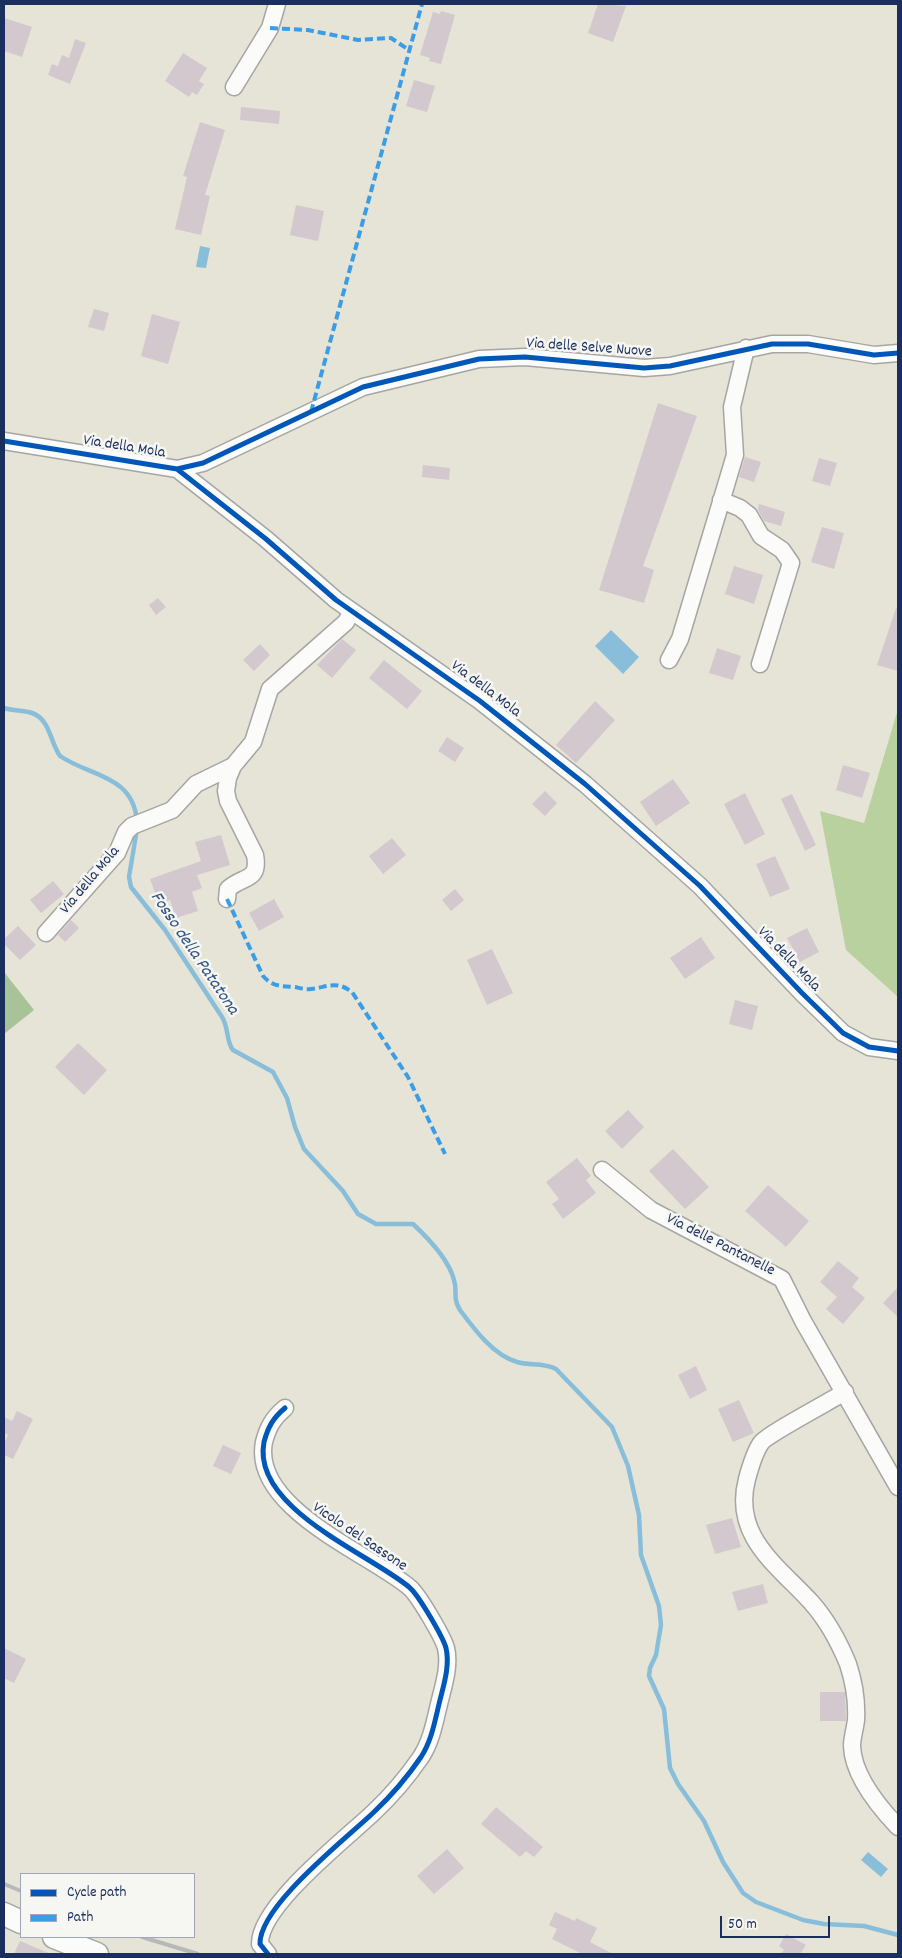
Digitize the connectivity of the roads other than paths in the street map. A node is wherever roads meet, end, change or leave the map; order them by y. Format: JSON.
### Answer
{"nodes":[{"id":1,"x":277,"y":4,"type":"edge"},
{"id":2,"x":234,"y":87,"type":"dead end"},
{"id":3,"x":746,"y":348,"type":"junction"},
{"id":4,"x":898,"y":353,"type":"edge"},
{"id":5,"x":4,"y":440,"type":"edge"},
{"id":6,"x":177,"y":469,"type":"junction"},
{"id":7,"x":721,"y":500,"type":"junction"},
{"id":8,"x":351,"y":612,"type":"junction"},
{"id":9,"x":669,"y":660,"type":"dead end"},
{"id":10,"x":760,"y":664,"type":"dead end"},
{"id":11,"x":233,"y":766,"type":"junction"},
{"id":12,"x":227,"y":899,"type":"dead end"},
{"id":13,"x":46,"y":933,"type":"dead end"},
{"id":14,"x":898,"y":1051,"type":"edge"},
{"id":15,"x":602,"y":1170,"type":"dead end"},
{"id":16,"x":845,"y":1392,"type":"junction"},
{"id":17,"x":285,"y":1408,"type":"dead end"},
{"id":18,"x":898,"y":1487,"type":"edge"},
{"id":19,"x":898,"y":1827,"type":"edge"},
{"id":20,"x":4,"y":1914,"type":"edge"},
{"id":21,"x":20,"y":1922,"type":"edge"},
{"id":22,"x":57,"y":1938,"type":"edge"},
{"id":23,"x":97,"y":1954,"type":"edge"},
{"id":24,"x":268,"y":1954,"type":"edge"}],
"edges":[{"from":1,"to":2,"type":"street"},
{"from":3,"to":4,"type":"street","name":"Via delle Selve Nuove"},
{"from":3,"to":6,"type":"street","name":"Via delle Selve Nuove"},
{"from":3,"to":7,"type":"street"},
{"from":5,"to":6,"type":"street","name":"Via della Mola"},
{"from":6,"to":8,"type":"street","name":"Via della Mola"},
{"from":7,"to":9,"type":"street"},
{"from":7,"to":10,"type":"street"},
{"from":8,"to":11,"type":"street","name":"Via della Mola"},
{"from":8,"to":14,"type":"street","name":"Via della Mola"},
{"from":11,"to":12,"type":"street","name":"Via della Mola"},
{"from":11,"to":13,"type":"street","name":"Via della Mola"},
{"from":15,"to":16,"type":"street","name":"Via delle Pantanelle"},
{"from":16,"to":18,"type":"street","name":"Via delle Pantanelle"},
{"from":16,"to":19,"type":"street"},
{"from":17,"to":24,"type":"street","name":"Vicolo del Sassone"},
{"from":20,"to":21,"type":"main road"},
{"from":22,"to":23,"type":"main road"}]}
